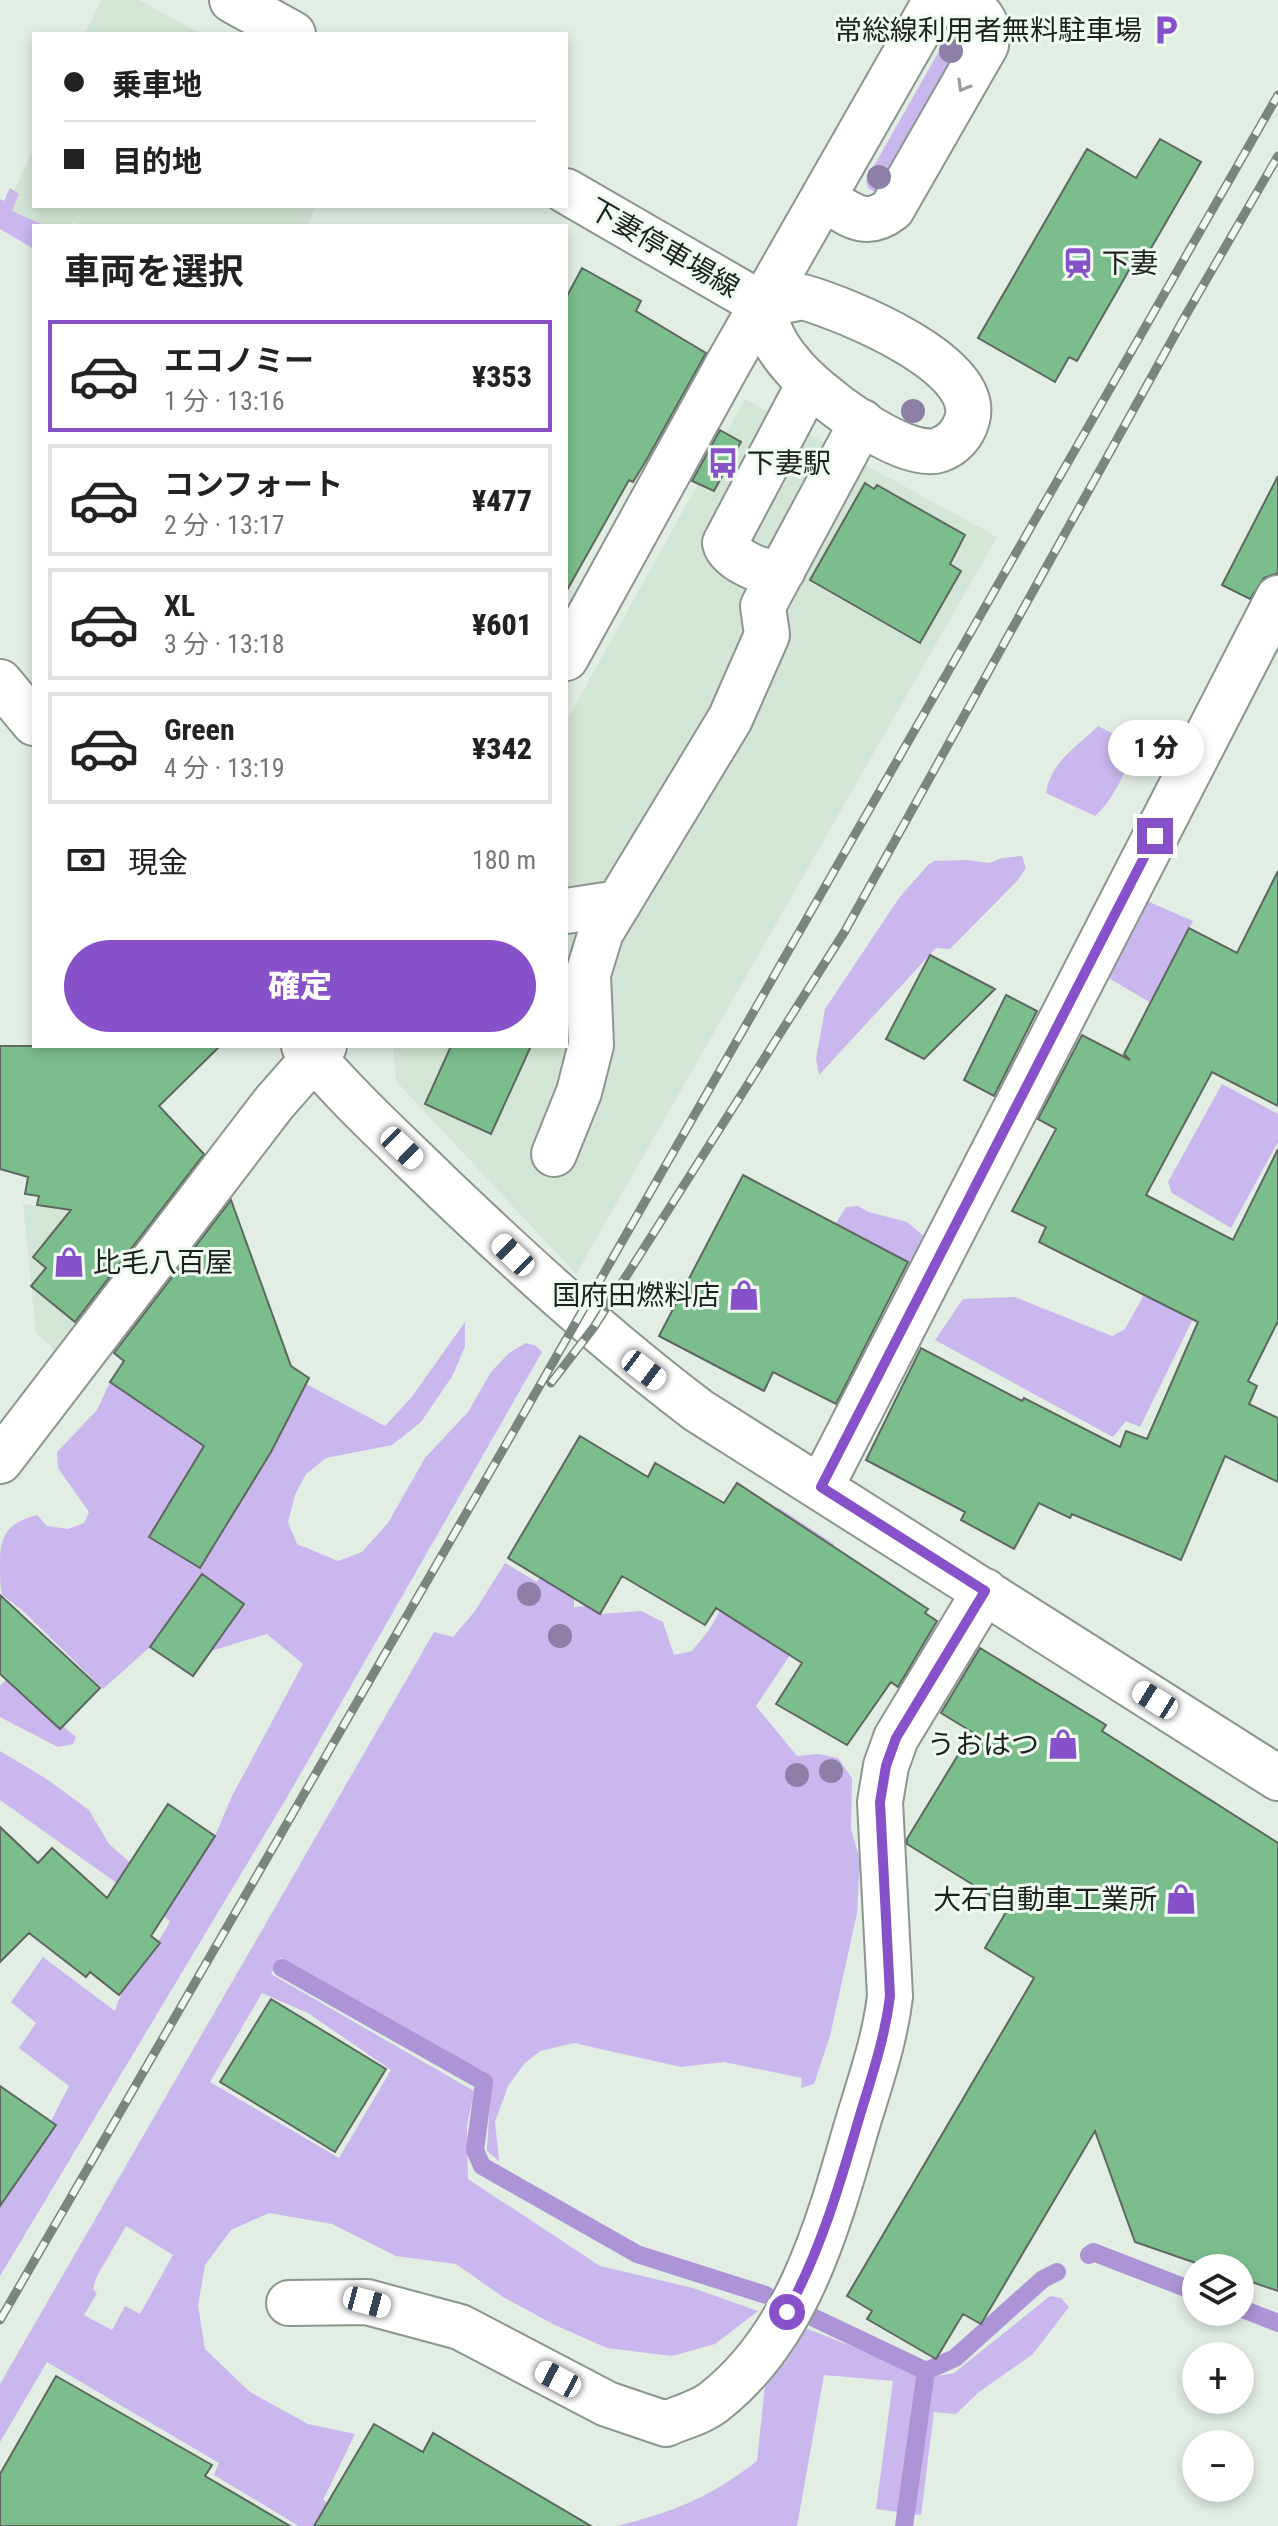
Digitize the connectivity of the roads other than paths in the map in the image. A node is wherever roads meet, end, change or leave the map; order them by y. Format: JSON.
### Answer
{"nodes":[{"id":1,"x":232,"y":0,"type":"edge"},
{"id":2,"x":936,"y":0,"type":"edge"},
{"id":3,"x":958,"y":0,"type":"edge"},
{"id":4,"x":289,"y":32,"type":"edge"},
{"id":5,"x":568,"y":192,"type":"edge"},
{"id":6,"x":824,"y":199,"type":"junction"},
{"id":7,"x":763,"y":305,"type":"junction"},
{"id":8,"x":809,"y":384,"type":"junction"},
{"id":9,"x":862,"y":422,"type":"junction"},
{"id":10,"x":783,"y":570,"type":"junction"},
{"id":11,"x":1278,"y":598,"type":"edge"},
{"id":12,"x":568,"y":654,"type":"edge"},
{"id":13,"x":0,"y":682,"type":"edge"},
{"id":14,"x":32,"y":721,"type":"edge"},
{"id":15,"x":619,"y":903,"type":"junction"},
{"id":16,"x":568,"y":911,"type":"edge"},
{"id":17,"x":314,"y":1050,"type":"edge"},
{"id":18,"x":554,"y":1154,"type":"dead end"},
{"id":19,"x":0,"y":1461,"type":"edge"},
{"id":20,"x":821,"y":1487,"type":"junction"},
{"id":21,"x":985,"y":1591,"type":"junction"},
{"id":22,"x":1278,"y":1778,"type":"edge"},
{"id":23,"x":289,"y":2303,"type":"dead end"}],
"edges":[{"from":1,"to":4,"type":"street"},
{"from":2,"to":6,"type":"street"},
{"from":3,"to":6,"type":"street","one_way":true},
{"from":5,"to":7,"type":"street","name":"下妻停車場線"},
{"from":6,"to":7,"type":"street"},
{"from":7,"to":8,"type":"street"},
{"from":7,"to":9,"type":"street"},
{"from":7,"to":12,"type":"street"},
{"from":8,"to":9,"type":"street"},
{"from":8,"to":10,"type":"street"},
{"from":9,"to":10,"type":"street"},
{"from":10,"to":15,"type":"street"},
{"from":11,"to":20,"type":"street"},
{"from":13,"to":14,"type":"street"},
{"from":15,"to":16,"type":"street"},
{"from":15,"to":18,"type":"street"},
{"from":17,"to":19,"type":"street"},
{"from":17,"to":20,"type":"street"},
{"from":20,"to":21,"type":"street"},
{"from":21,"to":22,"type":"street"},
{"from":21,"to":23,"type":"street"}]}
